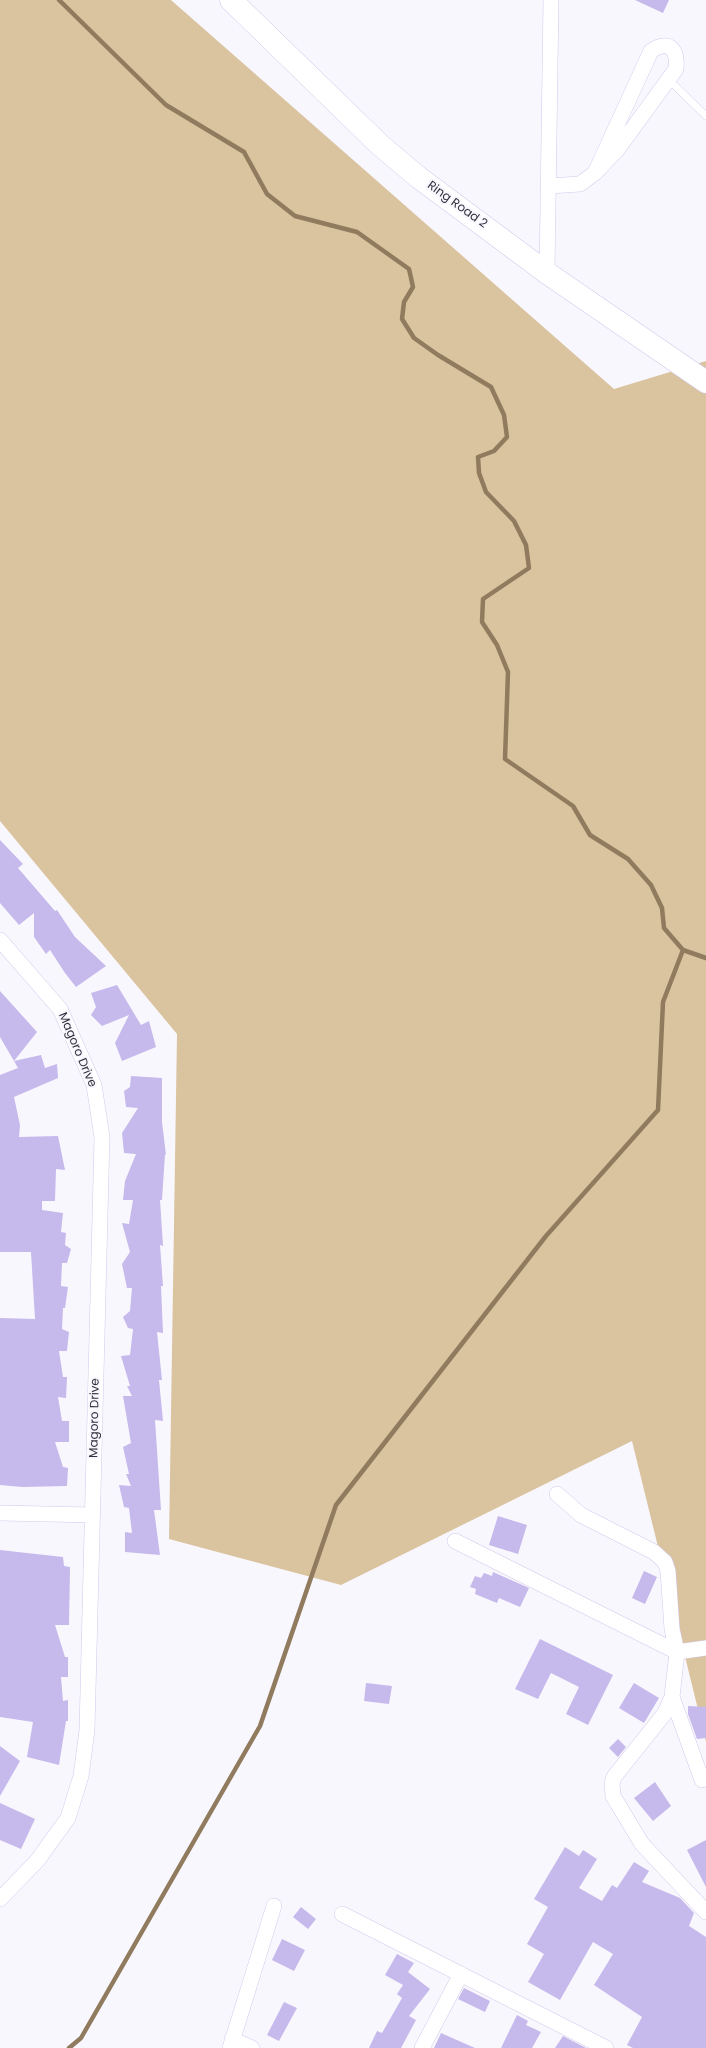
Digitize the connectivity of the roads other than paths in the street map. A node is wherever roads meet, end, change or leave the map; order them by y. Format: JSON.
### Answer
{"nodes":[{"id":1,"x":231,"y":0,"type":"edge"},
{"id":2,"x":551,"y":0,"type":"edge"},
{"id":3,"x":642,"y":71,"type":"junction"},
{"id":4,"x":665,"y":82,"type":"junction"},
{"id":5,"x":706,"y":116,"type":"edge"},
{"id":6,"x":594,"y":173,"type":"junction"},
{"id":7,"x":549,"y":186,"type":"junction"},
{"id":8,"x":547,"y":273,"type":"junction"},
{"id":9,"x":706,"y":382,"type":"edge"},
{"id":10,"x":0,"y":940,"type":"edge"},
{"id":11,"x":557,"y":1494,"type":"dead end"},
{"id":12,"x":0,"y":1513,"type":"edge"},
{"id":13,"x":93,"y":1515,"type":"junction"},
{"id":14,"x":455,"y":1541,"type":"dead end"},
{"id":15,"x":706,"y":1648,"type":"edge"},
{"id":16,"x":677,"y":1652,"type":"junction"},
{"id":17,"x":672,"y":1697,"type":"junction"},
{"id":18,"x":702,"y":1780,"type":"dead end"},
{"id":19,"x":0,"y":1899,"type":"edge"},
{"id":20,"x":274,"y":1906,"type":"dead end"},
{"id":21,"x":706,"y":1912,"type":"edge"},
{"id":22,"x":342,"y":1914,"type":"dead end"},
{"id":23,"x":461,"y":1974,"type":"junction"},
{"id":24,"x":231,"y":2043,"type":"edge"},
{"id":25,"x":252,"y":2048,"type":"edge"},
{"id":26,"x":422,"y":2048,"type":"edge"},
{"id":27,"x":605,"y":2048,"type":"edge"}],
"edges":[{"from":1,"to":8,"type":"main road","name":"Ring Road 2"},
{"from":2,"to":7,"type":"street"},
{"from":3,"to":4,"type":"street"},
{"from":3,"to":4,"type":"street"},
{"from":3,"to":6,"type":"street"},
{"from":4,"to":5,"type":"lane"},
{"from":4,"to":6,"type":"street"},
{"from":6,"to":7,"type":"street"},
{"from":7,"to":8,"type":"street"},
{"from":8,"to":9,"type":"main road","name":"Ring Road 2"},
{"from":10,"to":13,"type":"street","name":"Magoro Drive"},
{"from":11,"to":16,"type":"street"},
{"from":12,"to":13,"type":"street"},
{"from":13,"to":19,"type":"street","name":"Magoro Drive"},
{"from":14,"to":16,"type":"street"},
{"from":15,"to":16,"type":"street"},
{"from":16,"to":17,"type":"street"},
{"from":17,"to":18,"type":"street"},
{"from":17,"to":21,"type":"street"},
{"from":20,"to":24,"type":"street"},
{"from":22,"to":23,"type":"street"},
{"from":23,"to":26,"type":"street"},
{"from":23,"to":27,"type":"street"},
{"from":24,"to":25,"type":"street"}]}
